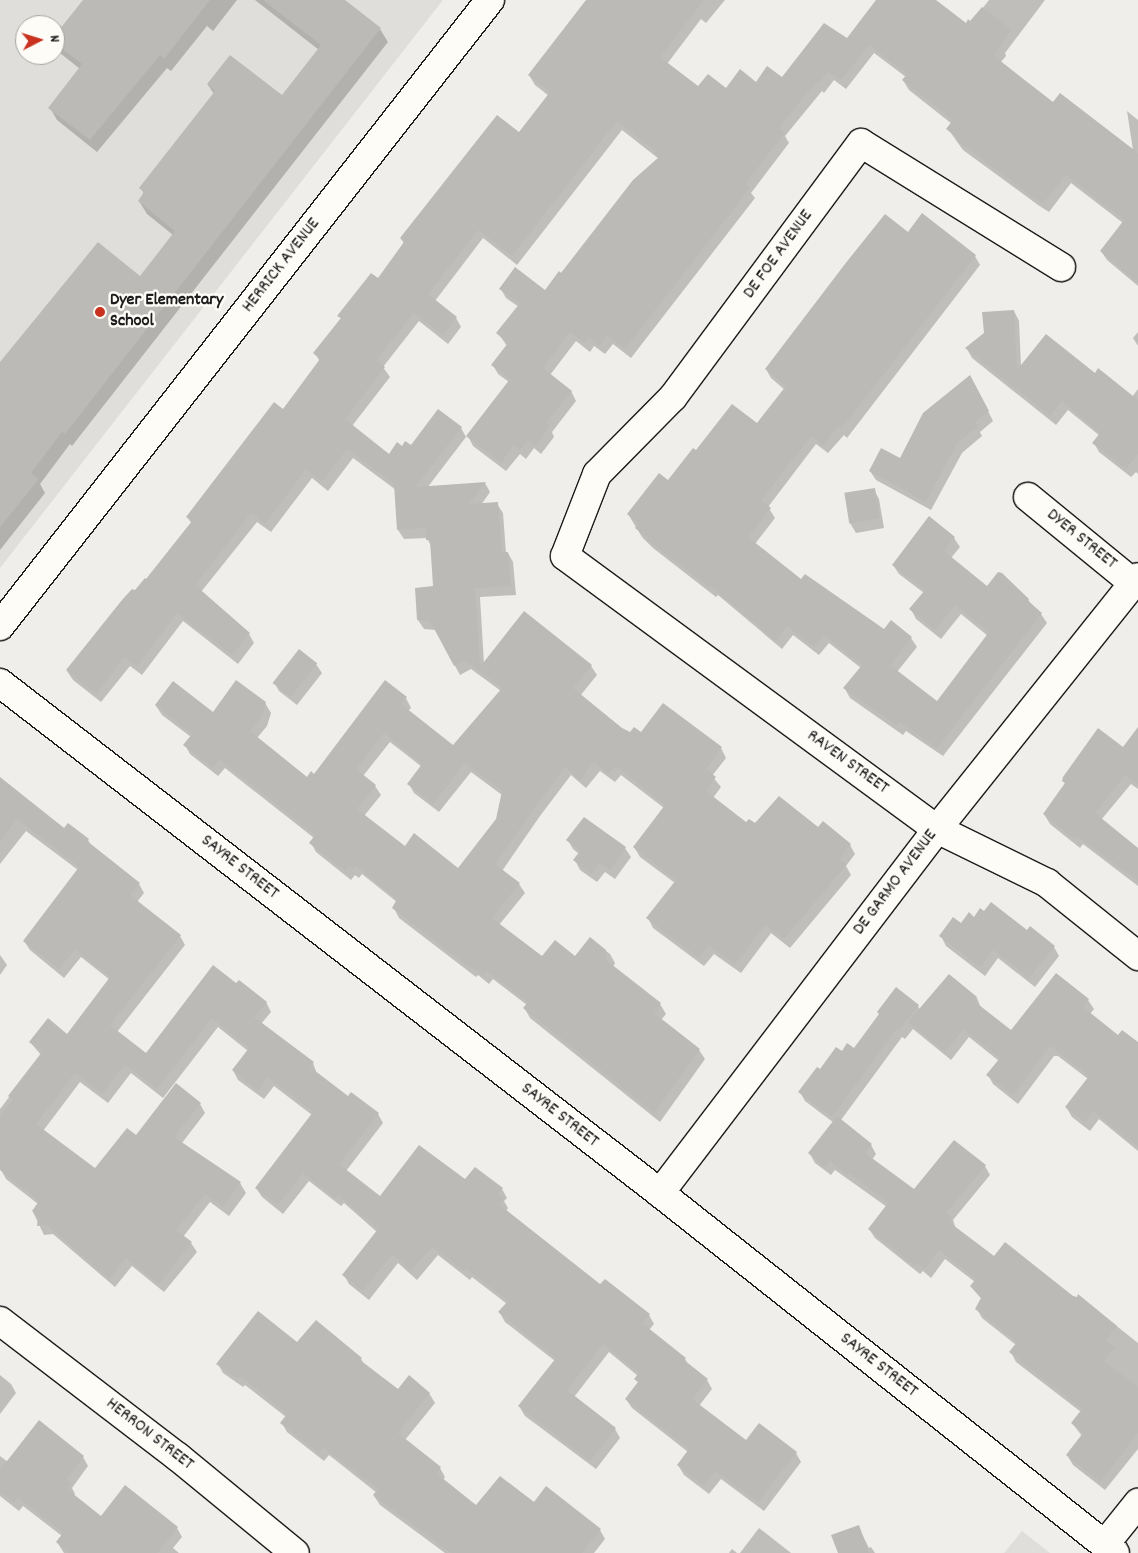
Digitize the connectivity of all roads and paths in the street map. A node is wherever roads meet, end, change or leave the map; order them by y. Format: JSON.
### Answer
{"nodes":[{"id":1,"x":490,"y":0,"type":"edge"},
{"id":2,"x":1061,"y":266,"type":"dead end"},
{"id":3,"x":1028,"y":497,"type":"dead end"},
{"id":4,"x":565,"y":556,"type":"joint"},
{"id":5,"x":1136,"y":580,"type":"edge"},
{"id":6,"x":0,"y":626,"type":"edge"},
{"id":7,"x":0,"y":683,"type":"edge"},
{"id":8,"x":937,"y":829,"type":"junction"},
{"id":9,"x":1138,"y":956,"type":"edge"},
{"id":10,"x":660,"y":1193,"type":"junction"},
{"id":11,"x":0,"y":1321,"type":"edge"},
{"id":12,"x":1138,"y":1503,"type":"edge"},
{"id":13,"x":1110,"y":1549,"type":"edge"},
{"id":14,"x":295,"y":1553,"type":"edge"}],
"edges":[{"from":1,"to":6,"type":"street","name":"HERRICK AVENUE"},
{"from":2,"to":4,"type":"street","name":"DE FOE AVENUE"},
{"from":3,"to":5,"type":"street","name":"DYER STREET"},
{"from":4,"to":8,"type":"street","name":"RAVEN STREET"},
{"from":5,"to":8,"type":"street","name":"DE GARMO AVENUE"},
{"from":7,"to":10,"type":"street","name":"SAYRE STREET"},
{"from":8,"to":9,"type":"street","name":"RAVEN STREET"},
{"from":8,"to":10,"type":"street","name":"DE GARMO AVENUE"},
{"from":10,"to":13,"type":"street","name":"SAYRE STREET"},
{"from":11,"to":14,"type":"street","name":"HERRON STREET"},
{"from":12,"to":13,"type":"street"}]}
